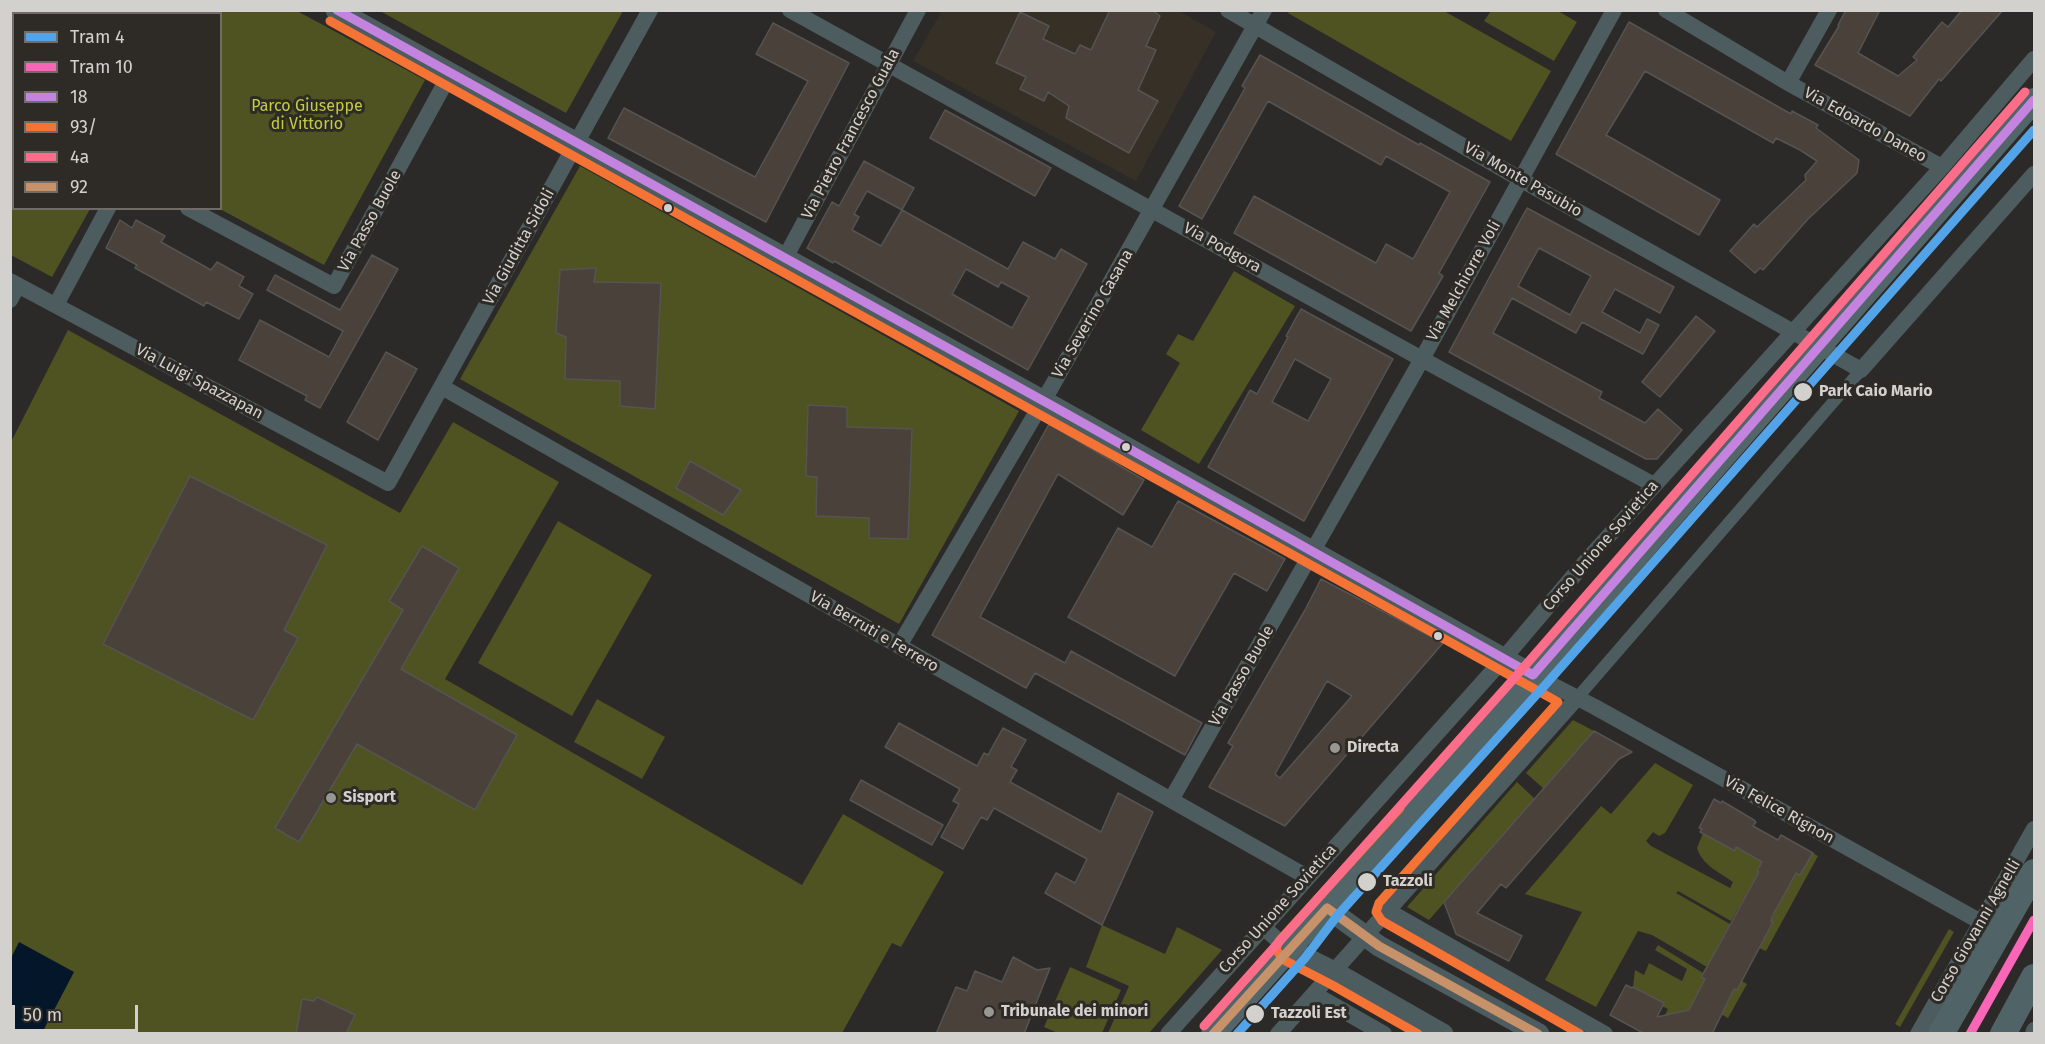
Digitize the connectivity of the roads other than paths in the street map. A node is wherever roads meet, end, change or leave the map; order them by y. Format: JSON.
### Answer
{"nodes":[{"id":1,"x":336,"y":10,"type":"edge"},
{"id":2,"x":650,"y":10,"type":"edge"},
{"id":3,"x":790,"y":10,"type":"edge"},
{"id":4,"x":918,"y":10,"type":"edge"},
{"id":5,"x":1228,"y":10,"type":"edge"},
{"id":6,"x":1264,"y":10,"type":"edge"},
{"id":7,"x":1614,"y":10,"type":"edge"},
{"id":8,"x":1666,"y":10,"type":"edge"},
{"id":9,"x":1829,"y":10,"type":"edge"},
{"id":10,"x":1255,"y":26,"type":"junction"},
{"id":11,"x":2034,"y":59,"type":"edge"},
{"id":12,"x":888,"y":66,"type":"junction"},
{"id":13,"x":450,"y":74,"type":"junction"},
{"id":14,"x":1788,"y":83,"type":"junction"},
{"id":15,"x":2034,"y":100,"type":"edge"},
{"id":16,"x":576,"y":144,"type":"junction"},
{"id":17,"x":1942,"y":167,"type":"junction"},
{"id":18,"x":2034,"y":174,"type":"edge"},
{"id":19,"x":1520,"y":179,"type":"junction"},
{"id":20,"x":107,"y":210,"type":"edge"},
{"id":21,"x":192,"y":210,"type":"edge"},
{"id":22,"x":1153,"y":210,"type":"junction"},
{"id":23,"x":784,"y":258,"type":"junction"},
{"id":24,"x":13,"y":288,"type":"edge"},
{"id":25,"x":56,"y":305,"type":"junction"},
{"id":26,"x":1792,"y":332,"type":"junction"},
{"id":27,"x":1820,"y":346,"type":"junction"},
{"id":28,"x":1422,"y":359,"type":"junction"},
{"id":29,"x":1861,"y":370,"type":"junction"},
{"id":30,"x":442,"y":387,"type":"junction"},
{"id":31,"x":1043,"y":401,"type":"junction"},
{"id":32,"x":388,"y":483,"type":"joint"},
{"id":33,"x":1654,"y":485,"type":"junction"},
{"id":34,"x":1313,"y":551,"type":"junction"},
{"id":35,"x":899,"y":646,"type":"junction"},
{"id":36,"x":1504,"y":658,"type":"junction"},
{"id":37,"x":1533,"y":675,"type":"junction"},
{"id":38,"x":1577,"y":698,"type":"junction"},
{"id":39,"x":1171,"y":800,"type":"junction"},
{"id":40,"x":2034,"y":829,"type":"edge"},
{"id":41,"x":2034,"y":872,"type":"edge"},
{"id":42,"x":1307,"y":877,"type":"junction"},
{"id":43,"x":1327,"y":908,"type":"junction"},
{"id":44,"x":1388,"y":911,"type":"junction"},
{"id":45,"x":1981,"y":922,"type":"junction"},
{"id":46,"x":1263,"y":927,"type":"junction"},
{"id":47,"x":1366,"y":936,"type":"junction"},
{"id":48,"x":1288,"y":950,"type":"junction"},
{"id":49,"x":1334,"y":972,"type":"junction"},
{"id":50,"x":2034,"y":977,"type":"edge"},
{"id":51,"x":1314,"y":994,"type":"junction"},
{"id":52,"x":1168,"y":1034,"type":"edge"},
{"id":53,"x":1213,"y":1034,"type":"edge"},
{"id":54,"x":1278,"y":1034,"type":"edge"},
{"id":55,"x":1384,"y":1034,"type":"edge"},
{"id":56,"x":1443,"y":1034,"type":"edge"},
{"id":57,"x":1539,"y":1034,"type":"edge"},
{"id":58,"x":1605,"y":1034,"type":"edge"},
{"id":59,"x":1918,"y":1034,"type":"edge"},
{"id":60,"x":1941,"y":1034,"type":"edge"},
{"id":61,"x":2003,"y":1034,"type":"edge"}],
"edges":[{"from":1,"to":13,"type":"street"},
{"from":2,"to":16,"type":"street","name":"Via Giuditta Sidoli"},
{"from":3,"to":12,"type":"street","name":"Via Podgora"},
{"from":4,"to":12,"type":"street","name":"Via Pietro Francesco Guala"},
{"from":5,"to":10,"type":"street","name":"Via Monte Pasubio"},
{"from":6,"to":10,"type":"street","name":"Via Severino Casana"},
{"from":7,"to":19,"type":"street","name":"Via Melchiorre Voli"},
{"from":8,"to":14,"type":"street","name":"Via Edoardo Daneo"},
{"from":9,"to":14,"type":"street","name":"Via Edoardo Daneo"},
{"from":10,"to":19,"type":"street","name":"Via Monte Pasubio"},
{"from":10,"to":22,"type":"street","name":"Via Severino Casana"},
{"from":11,"to":17,"type":"street","name":"Corso Unione Sovietica"},
{"from":12,"to":22,"type":"street","name":"Via Podgora"},
{"from":12,"to":23,"type":"street","name":"Via Pietro Francesco Guala"},
{"from":13,"to":16,"type":"street"},
{"from":13,"to":21,"type":"street","name":"Via Passo Buole"},
{"from":14,"to":17,"type":"street","name":"Via Edoardo Daneo"},
{"from":15,"to":27,"type":"main road","name":"Corso Unione Sovietica"},
{"from":16,"to":23,"type":"street"},
{"from":16,"to":30,"type":"street","name":"Via Giuditta Sidoli"},
{"from":17,"to":26,"type":"street","name":"Corso Unione Sovietica"},
{"from":18,"to":29,"type":"street"},
{"from":19,"to":26,"type":"street","name":"Via Monte Pasubio"},
{"from":19,"to":28,"type":"street","name":"Via Melchiorre Voli"},
{"from":20,"to":25,"type":"street"},
{"from":22,"to":28,"type":"street","name":"Via Podgora"},
{"from":22,"to":31,"type":"street","name":"Via Severino Casana"},
{"from":23,"to":31,"type":"street"},
{"from":24,"to":25,"type":"street","name":"Via Luigi Spazzapan"},
{"from":25,"to":32,"type":"street","name":"Via Luigi Spazzapan"},
{"from":26,"to":27,"type":"street","name":"Via Monte Pasubio"},
{"from":26,"to":33,"type":"street","name":"Corso Unione Sovietica"},
{"from":27,"to":29,"type":"street"},
{"from":27,"to":37,"type":"main road","name":"Corso Unione Sovietica"},
{"from":28,"to":33,"type":"street","name":"Via Podgora"},
{"from":28,"to":34,"type":"street","name":"Via Melchiorre Voli"},
{"from":29,"to":38,"type":"street"},
{"from":30,"to":32,"type":"street","name":"Via Giuditta Sidoli"},
{"from":30,"to":35,"type":"street","name":"Via Berruti e Ferrero"},
{"from":31,"to":34,"type":"street"},
{"from":31,"to":35,"type":"street","name":"Via Severino Casana"},
{"from":33,"to":36,"type":"street","name":"Corso Unione Sovietica"},
{"from":34,"to":36,"type":"street"},
{"from":34,"to":39,"type":"street","name":"Via Passo Buole"},
{"from":35,"to":39,"type":"street","name":"Via Berruti e Ferrero"},
{"from":36,"to":37,"type":"street"},
{"from":36,"to":42,"type":"street","name":"Corso Unione Sovietica"},
{"from":37,"to":38,"type":"street"},
{"from":37,"to":43,"type":"main road","name":"Corso Unione Sovietica"},
{"from":38,"to":44,"type":"street"},
{"from":38,"to":45,"type":"street","name":"Via Felice Rignon"},
{"from":39,"to":42,"type":"street","name":"Via Berruti e Ferrero"},
{"from":40,"to":45,"type":"street","name":"Corso Giovanni Agnelli"},
{"from":41,"to":60,"type":"main road","name":"Corso Giovanni Agnelli"},
{"from":42,"to":46,"type":"street","name":"Corso Unione Sovietica"},
{"from":43,"to":47,"type":"street"},
{"from":43,"to":48,"type":"main road","name":"Corso Unione Sovietica"},
{"from":44,"to":47,"type":"street"},
{"from":44,"to":58,"type":"street"},
{"from":45,"to":59,"type":"street","name":"Corso Giovanni Agnelli"},
{"from":46,"to":48,"type":"street"},
{"from":46,"to":52,"type":"street","name":"Corso Unione Sovietica"},
{"from":47,"to":49,"type":"street"},
{"from":47,"to":57,"type":"street"},
{"from":48,"to":49,"type":"street"},
{"from":48,"to":53,"type":"main road","name":"Corso Unione Sovietica"},
{"from":49,"to":51,"type":"street"},
{"from":49,"to":56,"type":"street"},
{"from":50,"to":61,"type":"main road"},
{"from":51,"to":54,"type":"street"},
{"from":51,"to":55,"type":"street"}]}
